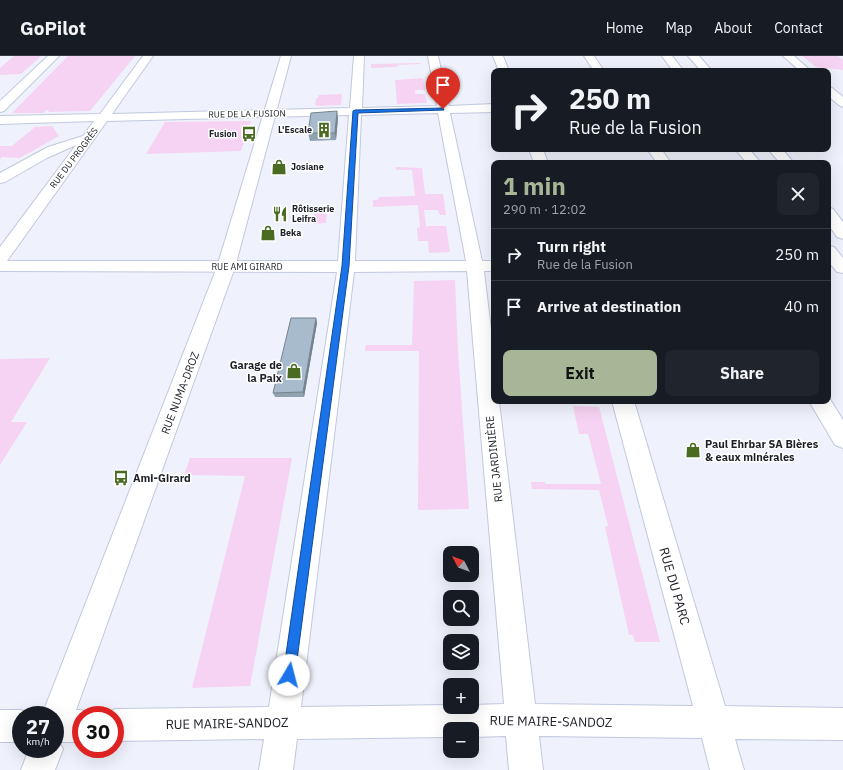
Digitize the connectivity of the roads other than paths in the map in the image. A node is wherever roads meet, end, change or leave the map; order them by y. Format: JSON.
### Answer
{"nodes":[{"id":1,"x":54,"y":56,"type":"edge"},
{"id":2,"x":148,"y":56,"type":"edge"},
{"id":3,"x":286,"y":56,"type":"edge"},
{"id":4,"x":359,"y":56,"type":"edge"},
{"id":5,"x":433,"y":56,"type":"edge"},
{"id":6,"x":498,"y":56,"type":"edge"},
{"id":7,"x":589,"y":56,"type":"edge"},
{"id":8,"x":667,"y":56,"type":"edge"},
{"id":9,"x":693,"y":56,"type":"edge"},
{"id":10,"x":788,"y":56,"type":"edge"},
{"id":11,"x":503,"y":68,"type":"edge"},
{"id":12,"x":597,"y":68,"type":"edge"},
{"id":13,"x":677,"y":68,"type":"edge"},
{"id":14,"x":704,"y":68,"type":"edge"},
{"id":15,"x":802,"y":68,"type":"edge"},
{"id":16,"x":831,"y":93,"type":"edge"},
{"id":17,"x":843,"y":103,"type":"edge"},
{"id":18,"x":0,"y":108,"type":"edge"},
{"id":19,"x":491,"y":108,"type":"edge"},
{"id":20,"x":443,"y":109,"type":"junction"},
{"id":21,"x":355,"y":111,"type":"junction"},
{"id":22,"x":271,"y":113,"type":"junction"},
{"id":23,"x":105,"y":117,"type":"junction"},
{"id":24,"x":0,"y":120,"type":"edge"},
{"id":25,"x":87,"y":139,"type":"junction"},
{"id":26,"x":745,"y":152,"type":"edge"},
{"id":27,"x":777,"y":152,"type":"edge"},
{"id":28,"x":751,"y":160,"type":"edge"},
{"id":29,"x":784,"y":160,"type":"edge"},
{"id":30,"x":0,"y":179,"type":"edge"},
{"id":31,"x":831,"y":216,"type":"edge"},
{"id":32,"x":843,"y":234,"type":"edge"},
{"id":33,"x":831,"y":254,"type":"edge"},
{"id":34,"x":0,"y":259,"type":"edge"},
{"id":35,"x":0,"y":266,"type":"edge"},
{"id":36,"x":346,"y":266,"type":"junction"},
{"id":37,"x":484,"y":266,"type":"edge"},
{"id":38,"x":226,"y":267,"type":"junction"},
{"id":39,"x":843,"y":268,"type":"edge"},
{"id":40,"x":491,"y":354,"type":"edge"},
{"id":41,"x":495,"y":404,"type":"edge"},
{"id":42,"x":623,"y":404,"type":"edge"},
{"id":43,"x":822,"y":404,"type":"edge"},
{"id":44,"x":843,"y":439,"type":"edge"},
{"id":45,"x":62,"y":706,"type":"edge"},
{"id":46,"x":520,"y":720,"type":"junction"},
{"id":47,"x":282,"y":722,"type":"junction"},
{"id":48,"x":713,"y":724,"type":"junction"},
{"id":49,"x":843,"y":724,"type":"edge"},
{"id":50,"x":124,"y":725,"type":"edge"},
{"id":51,"x":0,"y":726,"type":"edge"},
{"id":52,"x":12,"y":726,"type":"edge"},
{"id":53,"x":43,"y":758,"type":"edge"},
{"id":54,"x":38,"y":770,"type":"edge"},
{"id":55,"x":276,"y":770,"type":"edge"},
{"id":56,"x":526,"y":770,"type":"edge"},
{"id":57,"x":727,"y":770,"type":"edge"}],
"edges":[{"from":1,"to":18,"type":"street"},
{"from":2,"to":23,"type":"street","name":"RUE DU PROGRÈS"},
{"from":3,"to":22,"type":"street","name":"RUE NUMA-DROZ"},
{"from":4,"to":21,"type":"street"},
{"from":5,"to":20,"type":"street","name":"RUE JARDINIÈRE"},
{"from":6,"to":11,"type":"street"},
{"from":7,"to":12,"type":"street"},
{"from":8,"to":13,"type":"street"},
{"from":9,"to":14,"type":"street"},
{"from":10,"to":15,"type":"street"},
{"from":16,"to":17,"type":"street"},
{"from":19,"to":20,"type":"street","name":"RUE DE LA FUSION"},
{"from":20,"to":21,"type":"street","name":"RUE DE LA FUSION"},
{"from":20,"to":37,"type":"street","name":"RUE JARDINIÈRE"},
{"from":21,"to":22,"type":"street","name":"RUE DE LA FUSION"},
{"from":21,"to":36,"type":"street"},
{"from":22,"to":23,"type":"street","name":"RUE DE LA FUSION"},
{"from":22,"to":38,"type":"street","name":"RUE NUMA-DROZ"},
{"from":23,"to":24,"type":"street","name":"RUE DE LA FUSION"},
{"from":23,"to":25,"type":"street","name":"RUE DU PROGRÈS"},
{"from":25,"to":30,"type":"street"},
{"from":25,"to":34,"type":"street","name":"RUE DU PROGRÈS"},
{"from":26,"to":28,"type":"street"},
{"from":27,"to":29,"type":"street"},
{"from":31,"to":32,"type":"street"},
{"from":33,"to":39,"type":"street"},
{"from":35,"to":38,"type":"street","name":"RUE AMI GIRARD"},
{"from":36,"to":37,"type":"street","name":"RUE AMI GIRARD"},
{"from":36,"to":38,"type":"street","name":"RUE AMI GIRARD"},
{"from":36,"to":47,"type":"street"},
{"from":37,"to":40,"type":"street","name":"RUE JARDINIÈRE"},
{"from":38,"to":45,"type":"street","name":"RUE NUMA-DROZ"},
{"from":41,"to":46,"type":"street","name":"RUE JARDINIÈRE"},
{"from":42,"to":48,"type":"street","name":"RUE DU PARC"},
{"from":43,"to":44,"type":"street"},
{"from":46,"to":47,"type":"street","name":"RUE MAIRE-SANDOZ"},
{"from":46,"to":48,"type":"street","name":"RUE MAIRE-SANDOZ"},
{"from":46,"to":56,"type":"street","name":"RUE JARDINIÈRE"},
{"from":47,"to":50,"type":"street","name":"RUE MAIRE-SANDOZ"},
{"from":47,"to":55,"type":"street"},
{"from":48,"to":49,"type":"street","name":"RUE MAIRE-SANDOZ"},
{"from":48,"to":57,"type":"street","name":"RUE DU PARC"},
{"from":51,"to":52,"type":"street"},
{"from":53,"to":54,"type":"street"}]}
